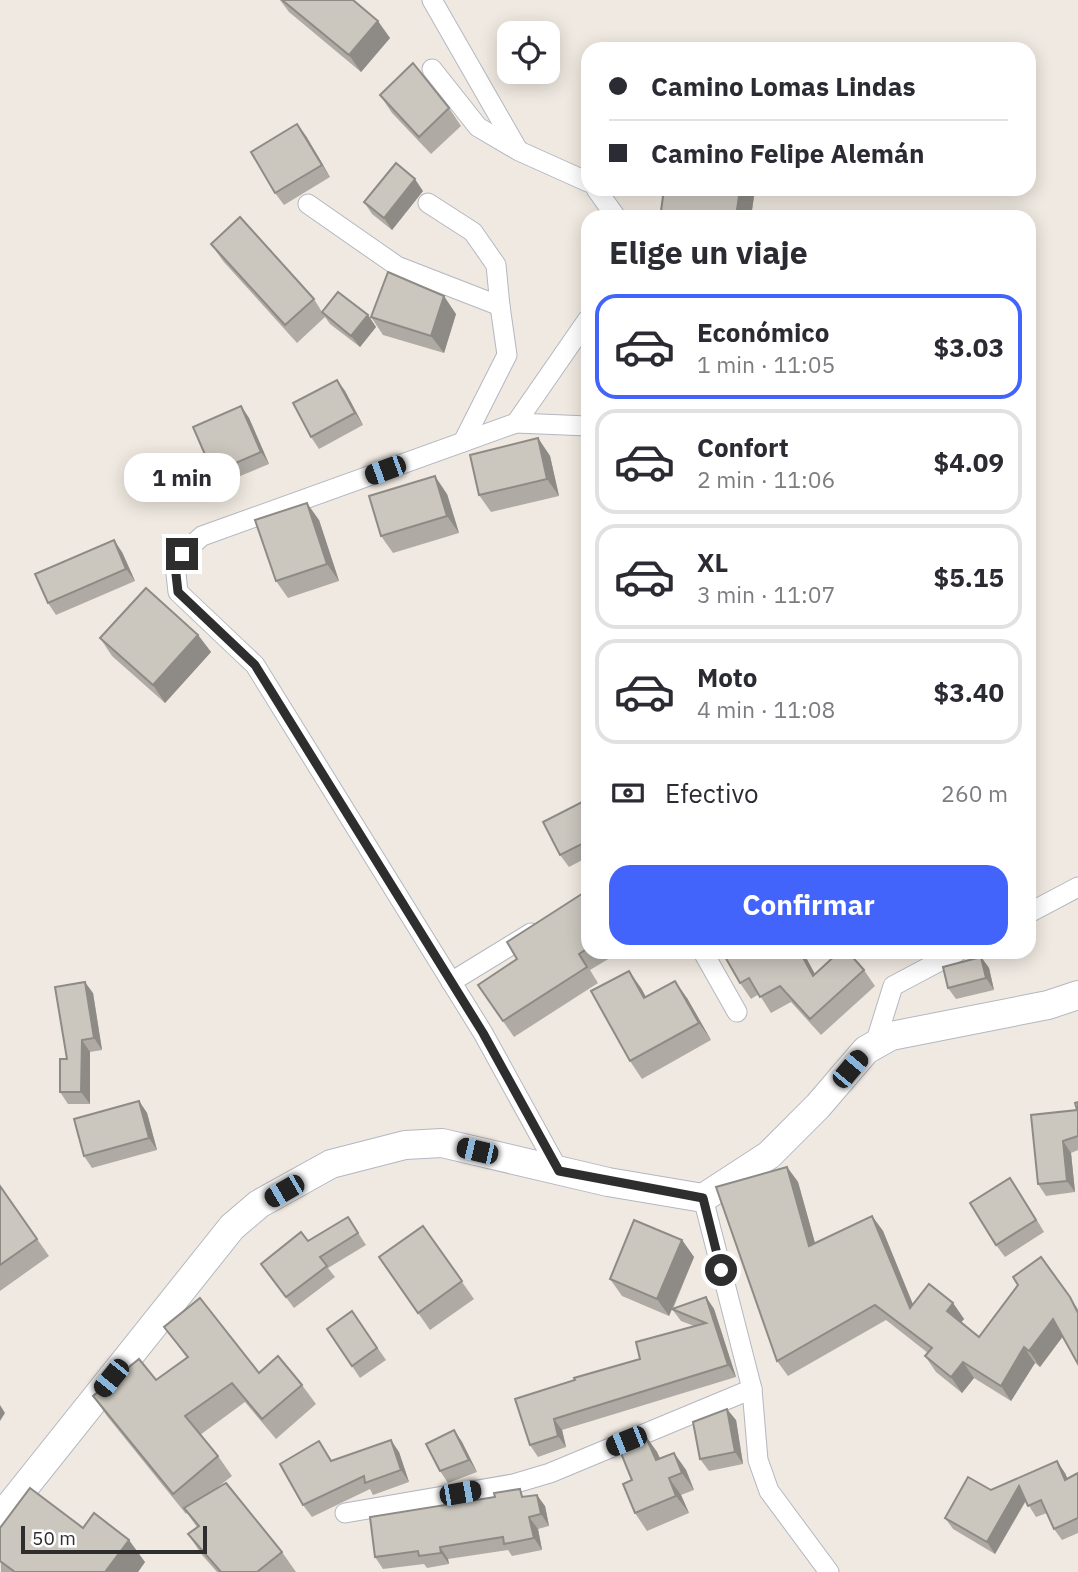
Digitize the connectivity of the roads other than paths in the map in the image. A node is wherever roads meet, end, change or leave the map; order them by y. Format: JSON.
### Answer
{"nodes":[{"id":1,"x":432,"y":0,"type":"edge"},
{"id":2,"x":432,"y":69,"type":"dead end"},
{"id":3,"x":519,"y":151,"type":"junction"},
{"id":4,"x":581,"y":179,"type":"edge"},
{"id":5,"x":308,"y":204,"type":"dead end"},
{"id":6,"x":428,"y":204,"type":"dead end"},
{"id":7,"x":500,"y":306,"type":"junction"},
{"id":8,"x":581,"y":329,"type":"edge"},
{"id":9,"x":516,"y":423,"type":"junction"},
{"id":10,"x":581,"y":426,"type":"edge"},
{"id":11,"x":463,"y":442,"type":"junction"},
{"id":12,"x":1078,"y":887,"type":"edge"},
{"id":13,"x":1036,"y":909,"type":"edge"},
{"id":14,"x":542,"y":925,"type":"edge"},
{"id":15,"x":707,"y":959,"type":"edge"},
{"id":16,"x":944,"y":959,"type":"edge"},
{"id":17,"x":451,"y":982,"type":"junction"},
{"id":18,"x":1078,"y":995,"type":"edge"},
{"id":19,"x":737,"y":1012,"type":"dead end"},
{"id":20,"x":875,"y":1044,"type":"junction"},
{"id":21,"x":559,"y":1171,"type":"junction"},
{"id":22,"x":703,"y":1198,"type":"junction"},
{"id":23,"x":752,"y":1389,"type":"junction"},
{"id":24,"x":345,"y":1513,"type":"dead end"},
{"id":25,"x":0,"y":1518,"type":"edge"},
{"id":26,"x":829,"y":1572,"type":"edge"}],
"edges":[{"from":1,"to":3,"type":"street"},
{"from":2,"to":3,"type":"street"},
{"from":3,"to":4,"type":"street"},
{"from":5,"to":7,"type":"street"},
{"from":6,"to":7,"type":"street"},
{"from":7,"to":11,"type":"street"},
{"from":8,"to":9,"type":"street"},
{"from":9,"to":10,"type":"street"},
{"from":9,"to":11,"type":"street"},
{"from":11,"to":17,"type":"street"},
{"from":12,"to":13,"type":"street"},
{"from":14,"to":17,"type":"street"},
{"from":15,"to":19,"type":"street"},
{"from":16,"to":20,"type":"street"},
{"from":17,"to":21,"type":"street"},
{"from":18,"to":20,"type":"main road"},
{"from":20,"to":22,"type":"main road"},
{"from":21,"to":22,"type":"main road"},
{"from":21,"to":25,"type":"main road"},
{"from":22,"to":23,"type":"street"},
{"from":23,"to":24,"type":"street"},
{"from":23,"to":26,"type":"street"}]}
